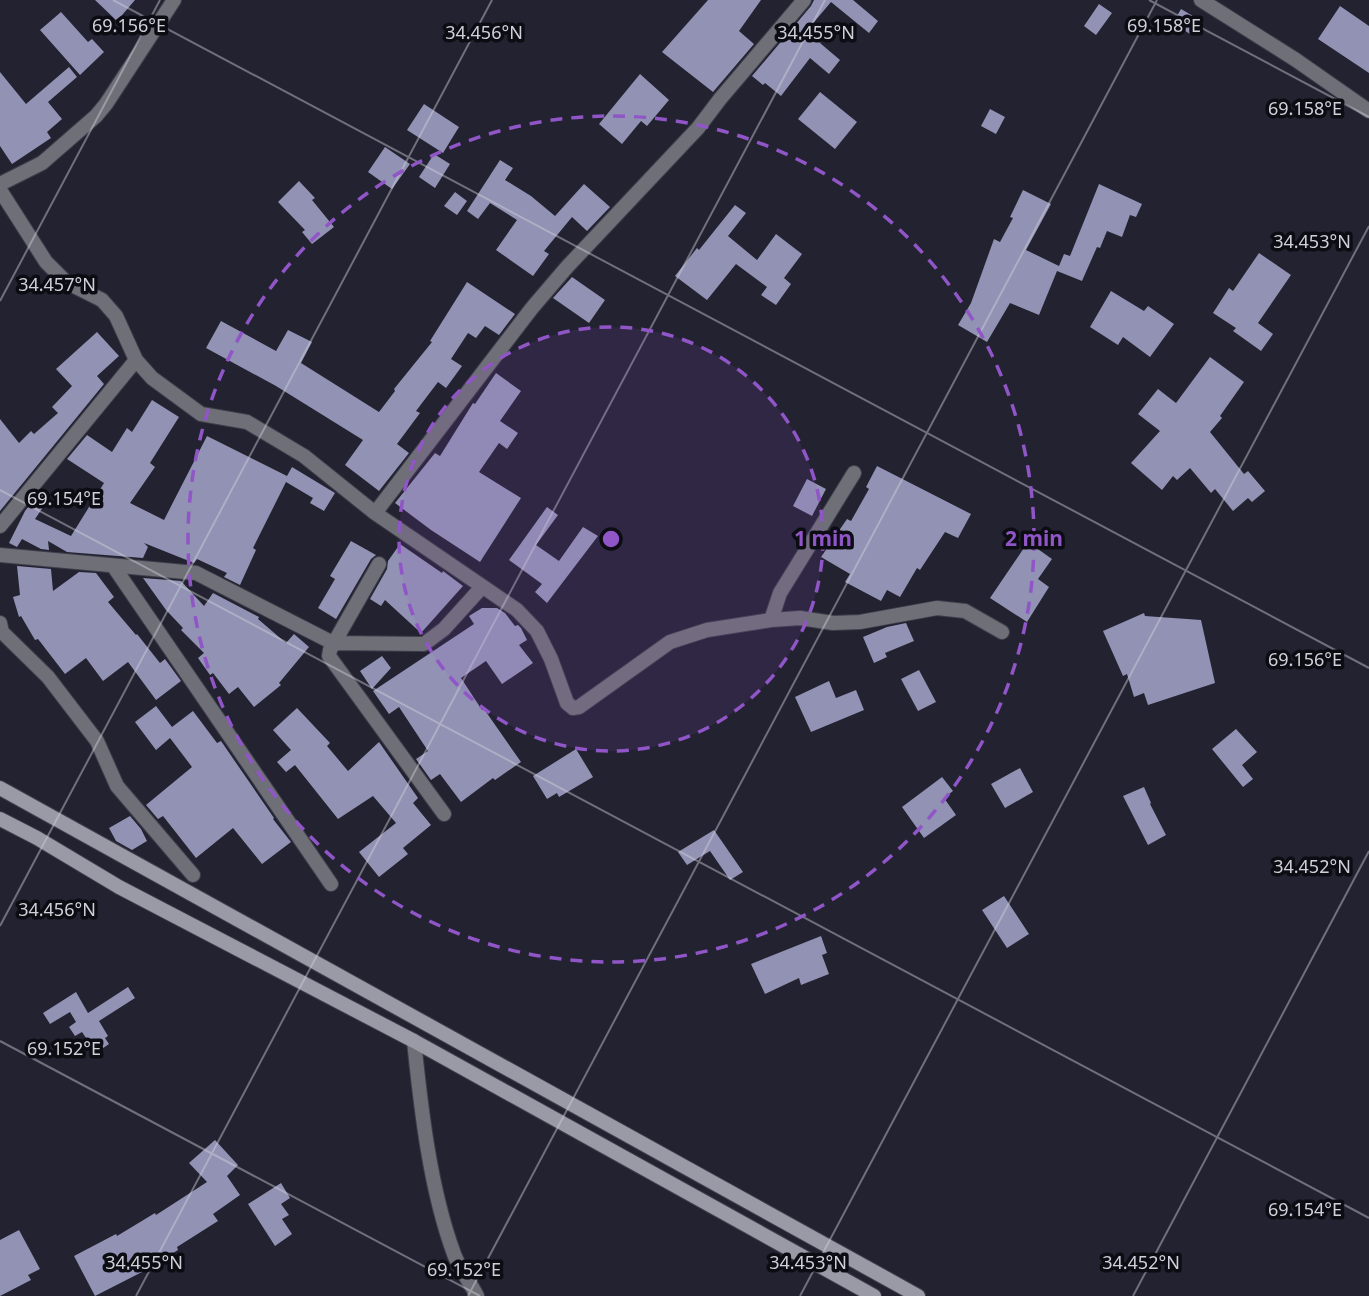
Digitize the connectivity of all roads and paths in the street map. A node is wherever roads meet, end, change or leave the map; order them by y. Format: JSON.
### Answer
{"nodes":[{"id":1,"x":174,"y":0,"type":"edge"},
{"id":2,"x":804,"y":0,"type":"edge"},
{"id":3,"x":1201,"y":0,"type":"edge"},
{"id":4,"x":1369,"y":111,"type":"edge"},
{"id":5,"x":0,"y":184,"type":"edge"},
{"id":6,"x":0,"y":190,"type":"edge"},
{"id":7,"x":136,"y":360,"type":"junction"},
{"id":8,"x":854,"y":473,"type":"dead end"},
{"id":9,"x":375,"y":513,"type":"junction"},
{"id":10,"x":0,"y":526,"type":"edge"},
{"id":11,"x":0,"y":555,"type":"edge"},
{"id":12,"x":379,"y":564,"type":"dead end"},
{"id":13,"x":114,"y":567,"type":"junction"},
{"id":14,"x":482,"y":587,"type":"junction"},
{"id":15,"x":771,"y":620,"type":"junction"},
{"id":16,"x":0,"y":623,"type":"edge"},
{"id":17,"x":1002,"y":632,"type":"dead end"},
{"id":18,"x":333,"y":643,"type":"junction"},
{"id":19,"x":0,"y":788,"type":"edge"},
{"id":20,"x":444,"y":814,"type":"dead end"},
{"id":21,"x":0,"y":818,"type":"edge"},
{"id":22,"x":193,"y":875,"type":"dead end"},
{"id":23,"x":331,"y":884,"type":"dead end"},
{"id":24,"x":414,"y":1041,"type":"junction"},
{"id":25,"x":477,"y":1296,"type":"edge"},
{"id":26,"x":874,"y":1296,"type":"edge"},
{"id":27,"x":918,"y":1296,"type":"edge"}],
"edges":[{"from":1,"to":5,"type":"street"},
{"from":2,"to":9,"type":"street"},
{"from":3,"to":4,"type":"street"},
{"from":6,"to":7,"type":"street"},
{"from":7,"to":9,"type":"street"},
{"from":7,"to":10,"type":"street"},
{"from":8,"to":15,"type":"street"},
{"from":9,"to":14,"type":"street"},
{"from":11,"to":13,"type":"street"},
{"from":12,"to":18,"type":"street"},
{"from":13,"to":18,"type":"street"},
{"from":13,"to":23,"type":"street"},
{"from":14,"to":15,"type":"street"},
{"from":14,"to":18,"type":"street"},
{"from":15,"to":17,"type":"street"},
{"from":16,"to":22,"type":"street"},
{"from":18,"to":20,"type":"street"},
{"from":19,"to":27,"type":"main road"},
{"from":21,"to":24,"type":"main road"},
{"from":24,"to":25,"type":"street"},
{"from":24,"to":26,"type":"main road"}]}
